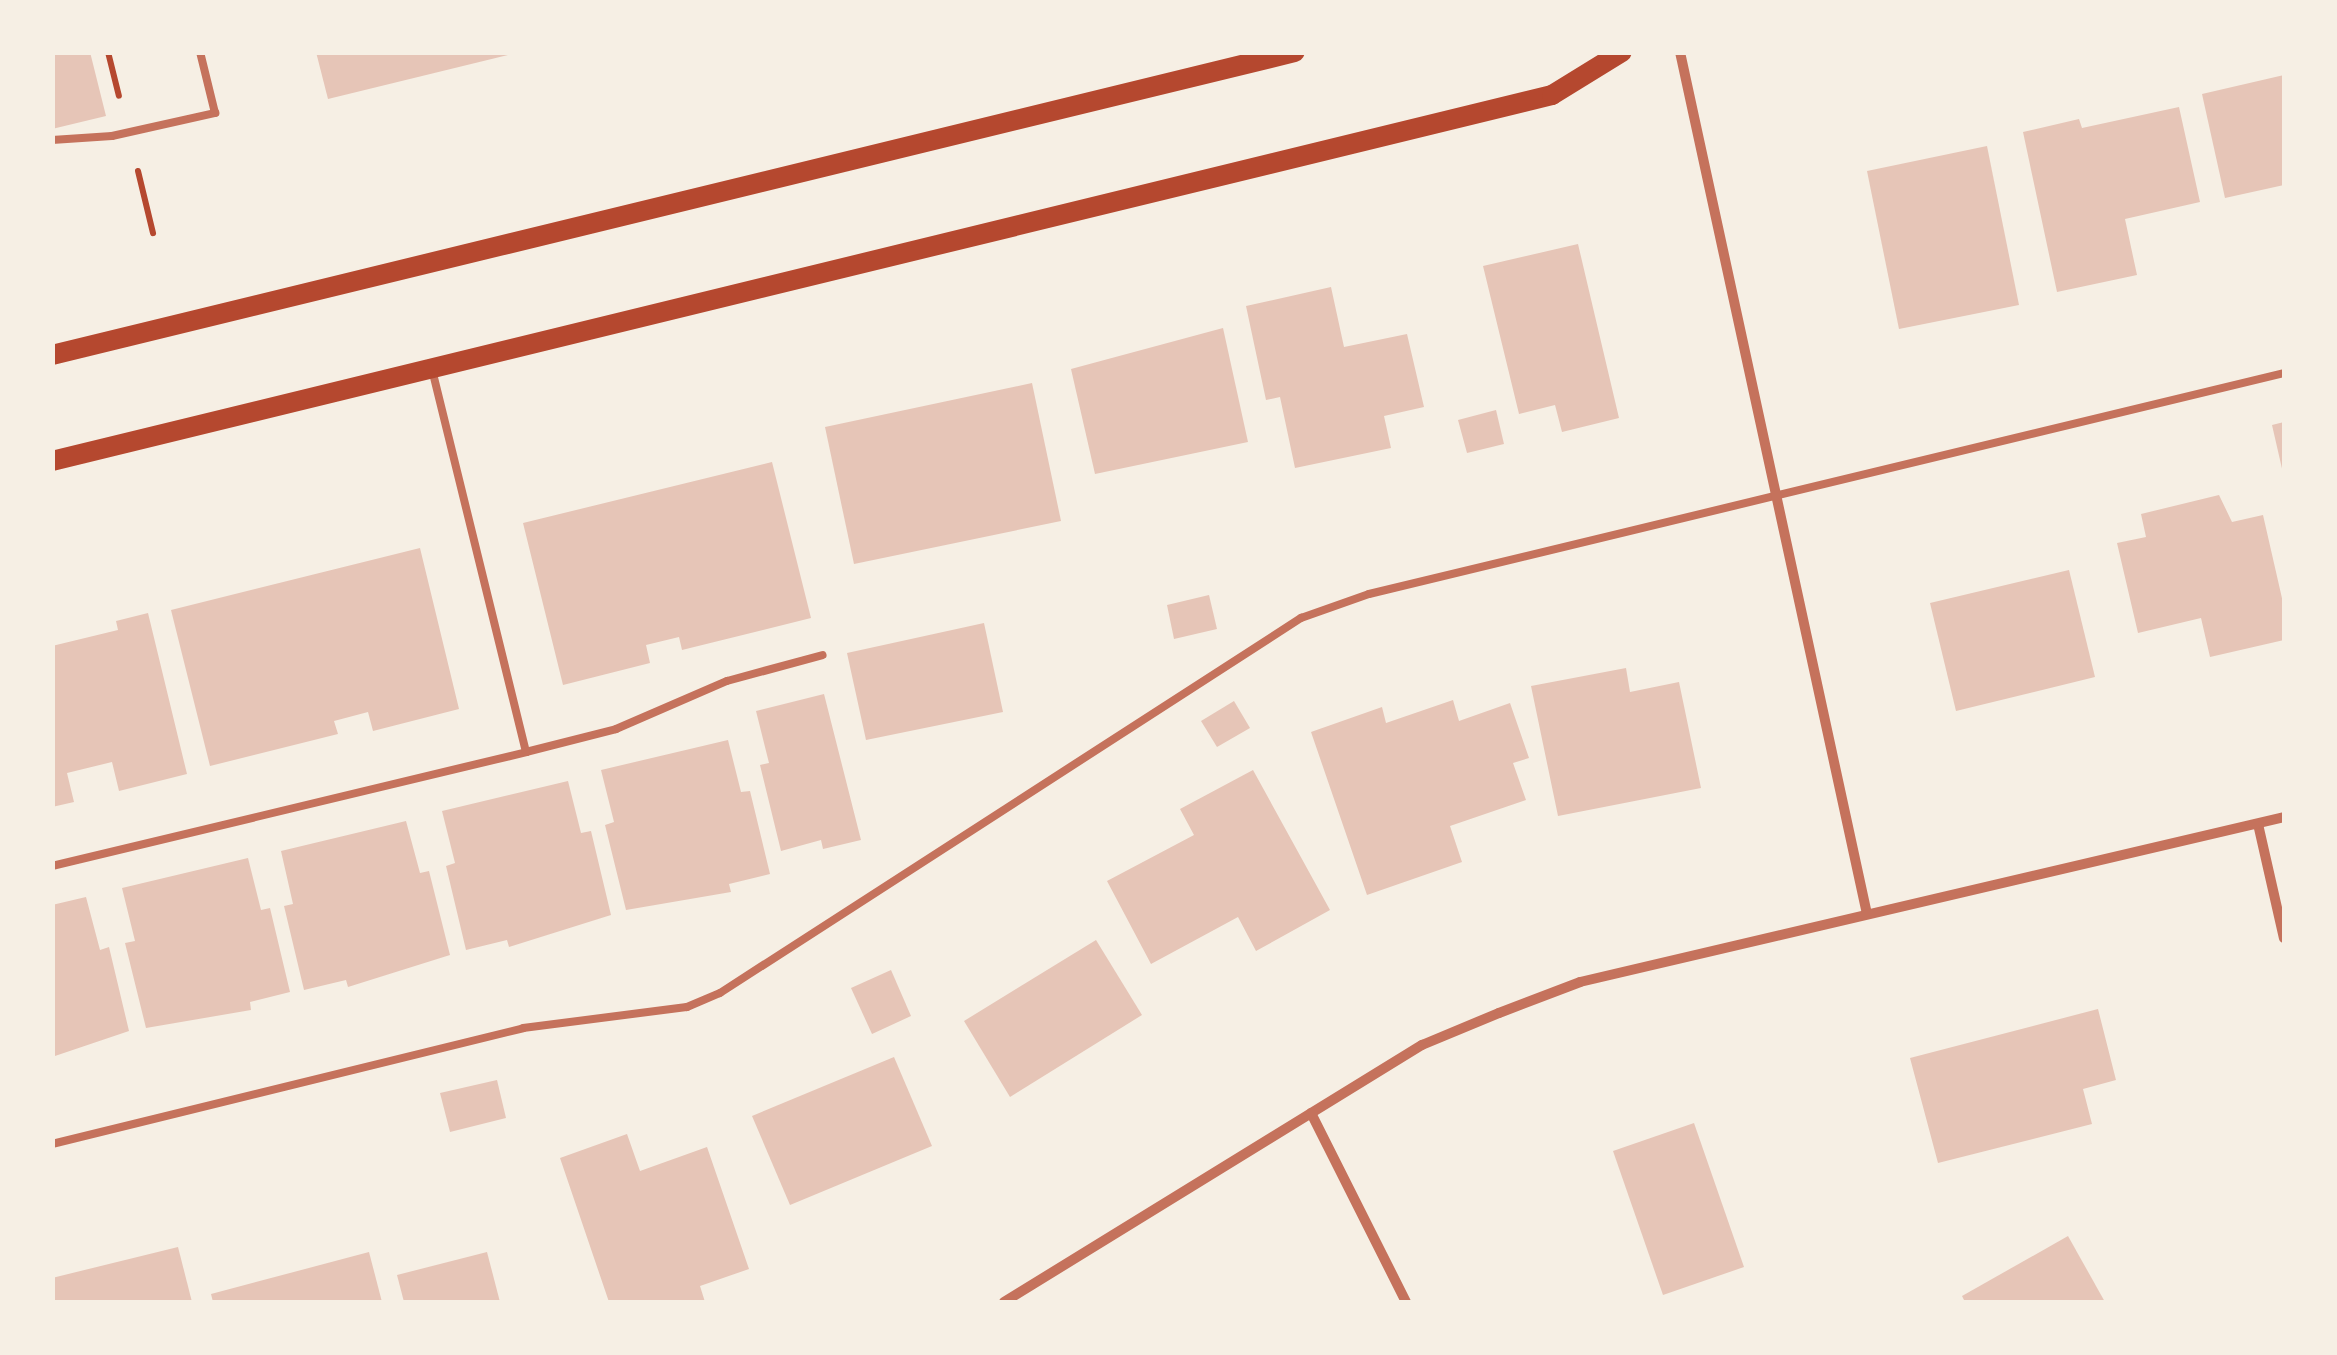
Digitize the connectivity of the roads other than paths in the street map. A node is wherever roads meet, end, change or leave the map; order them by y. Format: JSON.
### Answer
{"nodes":[{"id":1,"x":200,"y":52,"type":"edge"},
{"id":2,"x":1295,"y":52,"type":"edge"},
{"id":3,"x":1622,"y":52,"type":"edge"},
{"id":4,"x":1680,"y":52,"type":"edge"},
{"id":5,"x":52,"y":140,"type":"edge"},
{"id":6,"x":52,"y":356,"type":"edge"},
{"id":7,"x":432,"y":370,"type":"junction"},
{"id":8,"x":2284,"y":372,"type":"edge"},
{"id":9,"x":52,"y":461,"type":"edge"},
{"id":10,"x":1775,"y":499,"type":"junction"},
{"id":11,"x":823,"y":654,"type":"dead end"},
{"id":12,"x":526,"y":752,"type":"junction"},
{"id":13,"x":2284,"y":818,"type":"edge"},
{"id":14,"x":2258,"y":824,"type":"junction"},
{"id":15,"x":52,"y":866,"type":"edge"},
{"id":16,"x":1867,"y":914,"type":"junction"},
{"id":17,"x":2284,"y":938,"type":"edge"},
{"id":18,"x":1311,"y":1113,"type":"junction"},
{"id":19,"x":52,"y":1144,"type":"edge"},
{"id":20,"x":1004,"y":1302,"type":"edge"},
{"id":21,"x":1406,"y":1302,"type":"edge"}],
"edges":[{"from":1,"to":5,"type":"lane"},
{"from":2,"to":6,"type":"main road"},
{"from":3,"to":7,"type":"main road"},
{"from":4,"to":10,"type":"street"},
{"from":7,"to":9,"type":"main road"},
{"from":7,"to":12,"type":"lane"},
{"from":8,"to":10,"type":"lane"},
{"from":10,"to":16,"type":"street"},
{"from":10,"to":19,"type":"lane"},
{"from":11,"to":12,"type":"lane"},
{"from":12,"to":15,"type":"lane"},
{"from":13,"to":14,"type":"street"},
{"from":14,"to":16,"type":"street"},
{"from":14,"to":17,"type":"street"},
{"from":16,"to":18,"type":"street"},
{"from":18,"to":20,"type":"street"},
{"from":18,"to":21,"type":"street"}]}
